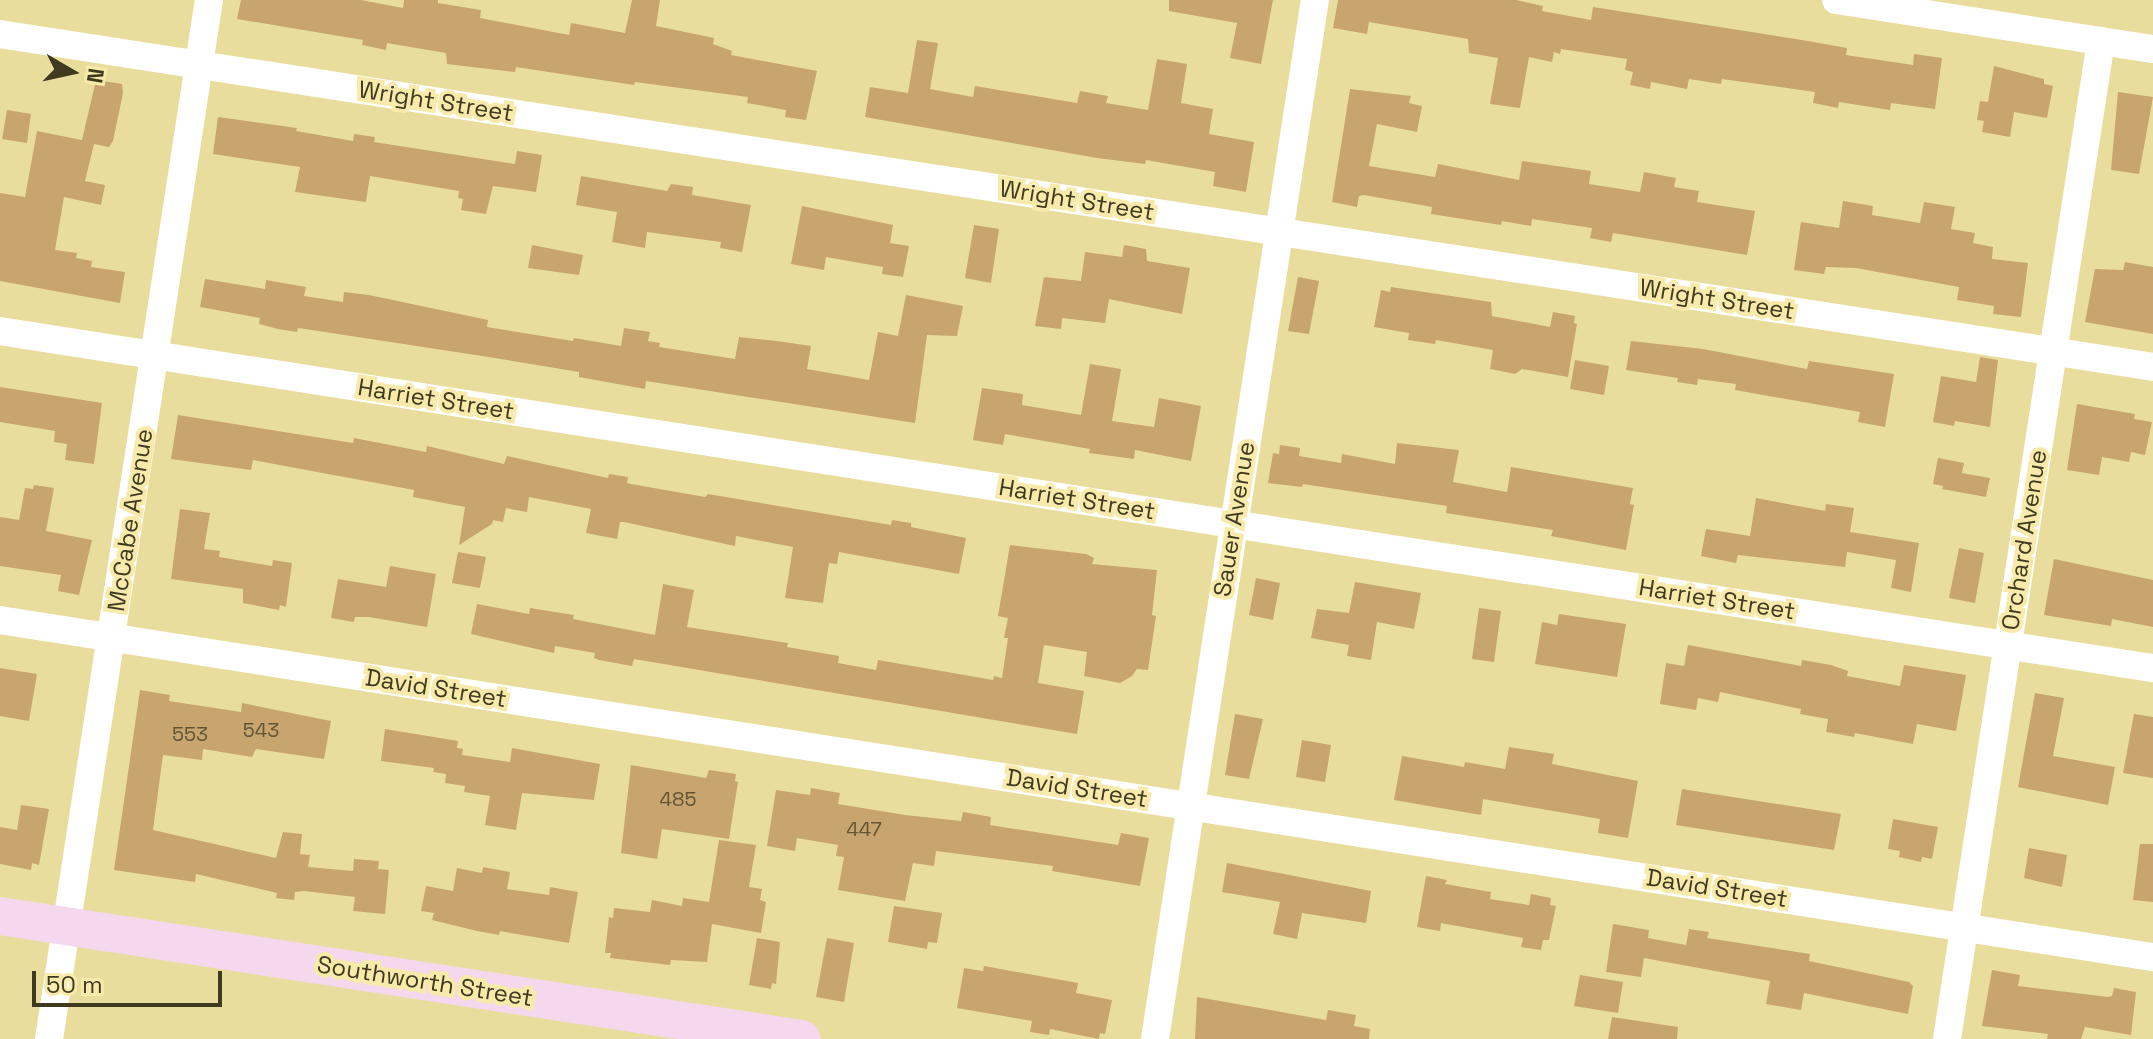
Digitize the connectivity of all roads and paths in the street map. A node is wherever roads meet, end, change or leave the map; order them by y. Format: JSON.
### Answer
{"nodes":[{"id":1,"x":209,"y":0,"type":"edge"},
{"id":2,"x":1315,"y":0,"type":"edge"},
{"id":3,"x":1836,"y":0,"type":"edge"},
{"id":4,"x":0,"y":34,"type":"edge"},
{"id":5,"x":2101,"y":41,"type":"junction"},
{"id":6,"x":2153,"y":49,"type":"edge"},
{"id":7,"x":200,"y":65,"type":"junction"},
{"id":8,"x":1279,"y":231,"type":"junction"},
{"id":9,"x":0,"y":331,"type":"edge"},
{"id":10,"x":2053,"y":352,"type":"junction"},
{"id":11,"x":155,"y":356,"type":"junction"},
{"id":12,"x":2153,"y":367,"type":"edge"},
{"id":13,"x":1233,"y":524,"type":"junction"},
{"id":14,"x":0,"y":620,"type":"edge"},
{"id":15,"x":112,"y":638,"type":"junction"},
{"id":16,"x":2008,"y":645,"type":"junction"},
{"id":17,"x":2153,"y":668,"type":"edge"},
{"id":18,"x":1190,"y":806,"type":"junction"},
{"id":19,"x":0,"y":916,"type":"edge"},
{"id":20,"x":66,"y":926,"type":"junction"},
{"id":21,"x":1965,"y":927,"type":"junction"},
{"id":22,"x":2153,"y":957,"type":"edge"},
{"id":23,"x":49,"y":1039,"type":"edge"},
{"id":24,"x":802,"y":1039,"type":"edge"},
{"id":25,"x":1155,"y":1039,"type":"edge"},
{"id":26,"x":1947,"y":1039,"type":"edge"}],
"edges":[{"from":1,"to":7,"type":"street","name":"McCabe Avenue"},
{"from":2,"to":8,"type":"street","name":"Sauer Avenue"},
{"from":3,"to":5,"type":"street"},
{"from":4,"to":7,"type":"street","name":"Wright Street"},
{"from":5,"to":6,"type":"street"},
{"from":5,"to":10,"type":"street","name":"Orchard Avenue"},
{"from":7,"to":8,"type":"street","name":"Wright Street"},
{"from":7,"to":11,"type":"street","name":"McCabe Avenue"},
{"from":8,"to":10,"type":"street","name":"Wright Street"},
{"from":8,"to":13,"type":"street","name":"Sauer Avenue"},
{"from":9,"to":11,"type":"street","name":"Harriet Street"},
{"from":10,"to":12,"type":"street","name":"Wright Street"},
{"from":10,"to":16,"type":"street","name":"Orchard Avenue"},
{"from":11,"to":13,"type":"street","name":"Harriet Street"},
{"from":11,"to":15,"type":"street","name":"McCabe Avenue"},
{"from":13,"to":16,"type":"street","name":"Harriet Street"},
{"from":13,"to":18,"type":"street","name":"Sauer Avenue"},
{"from":14,"to":15,"type":"street","name":"David Street"},
{"from":15,"to":18,"type":"street","name":"David Street"},
{"from":15,"to":20,"type":"street","name":"McCabe Avenue"},
{"from":16,"to":17,"type":"street","name":"Harriet Street"},
{"from":16,"to":21,"type":"street","name":"Orchard Avenue"},
{"from":18,"to":21,"type":"street","name":"David Street"},
{"from":18,"to":25,"type":"street","name":"Sauer Avenue"},
{"from":19,"to":20,"type":"main road","name":"Southworth Street"},
{"from":20,"to":23,"type":"street","name":"McCabe Avenue"},
{"from":20,"to":24,"type":"main road","name":"Southworth Street"},
{"from":21,"to":22,"type":"street","name":"David Street"},
{"from":21,"to":26,"type":"street","name":"Orchard Avenue"}]}
